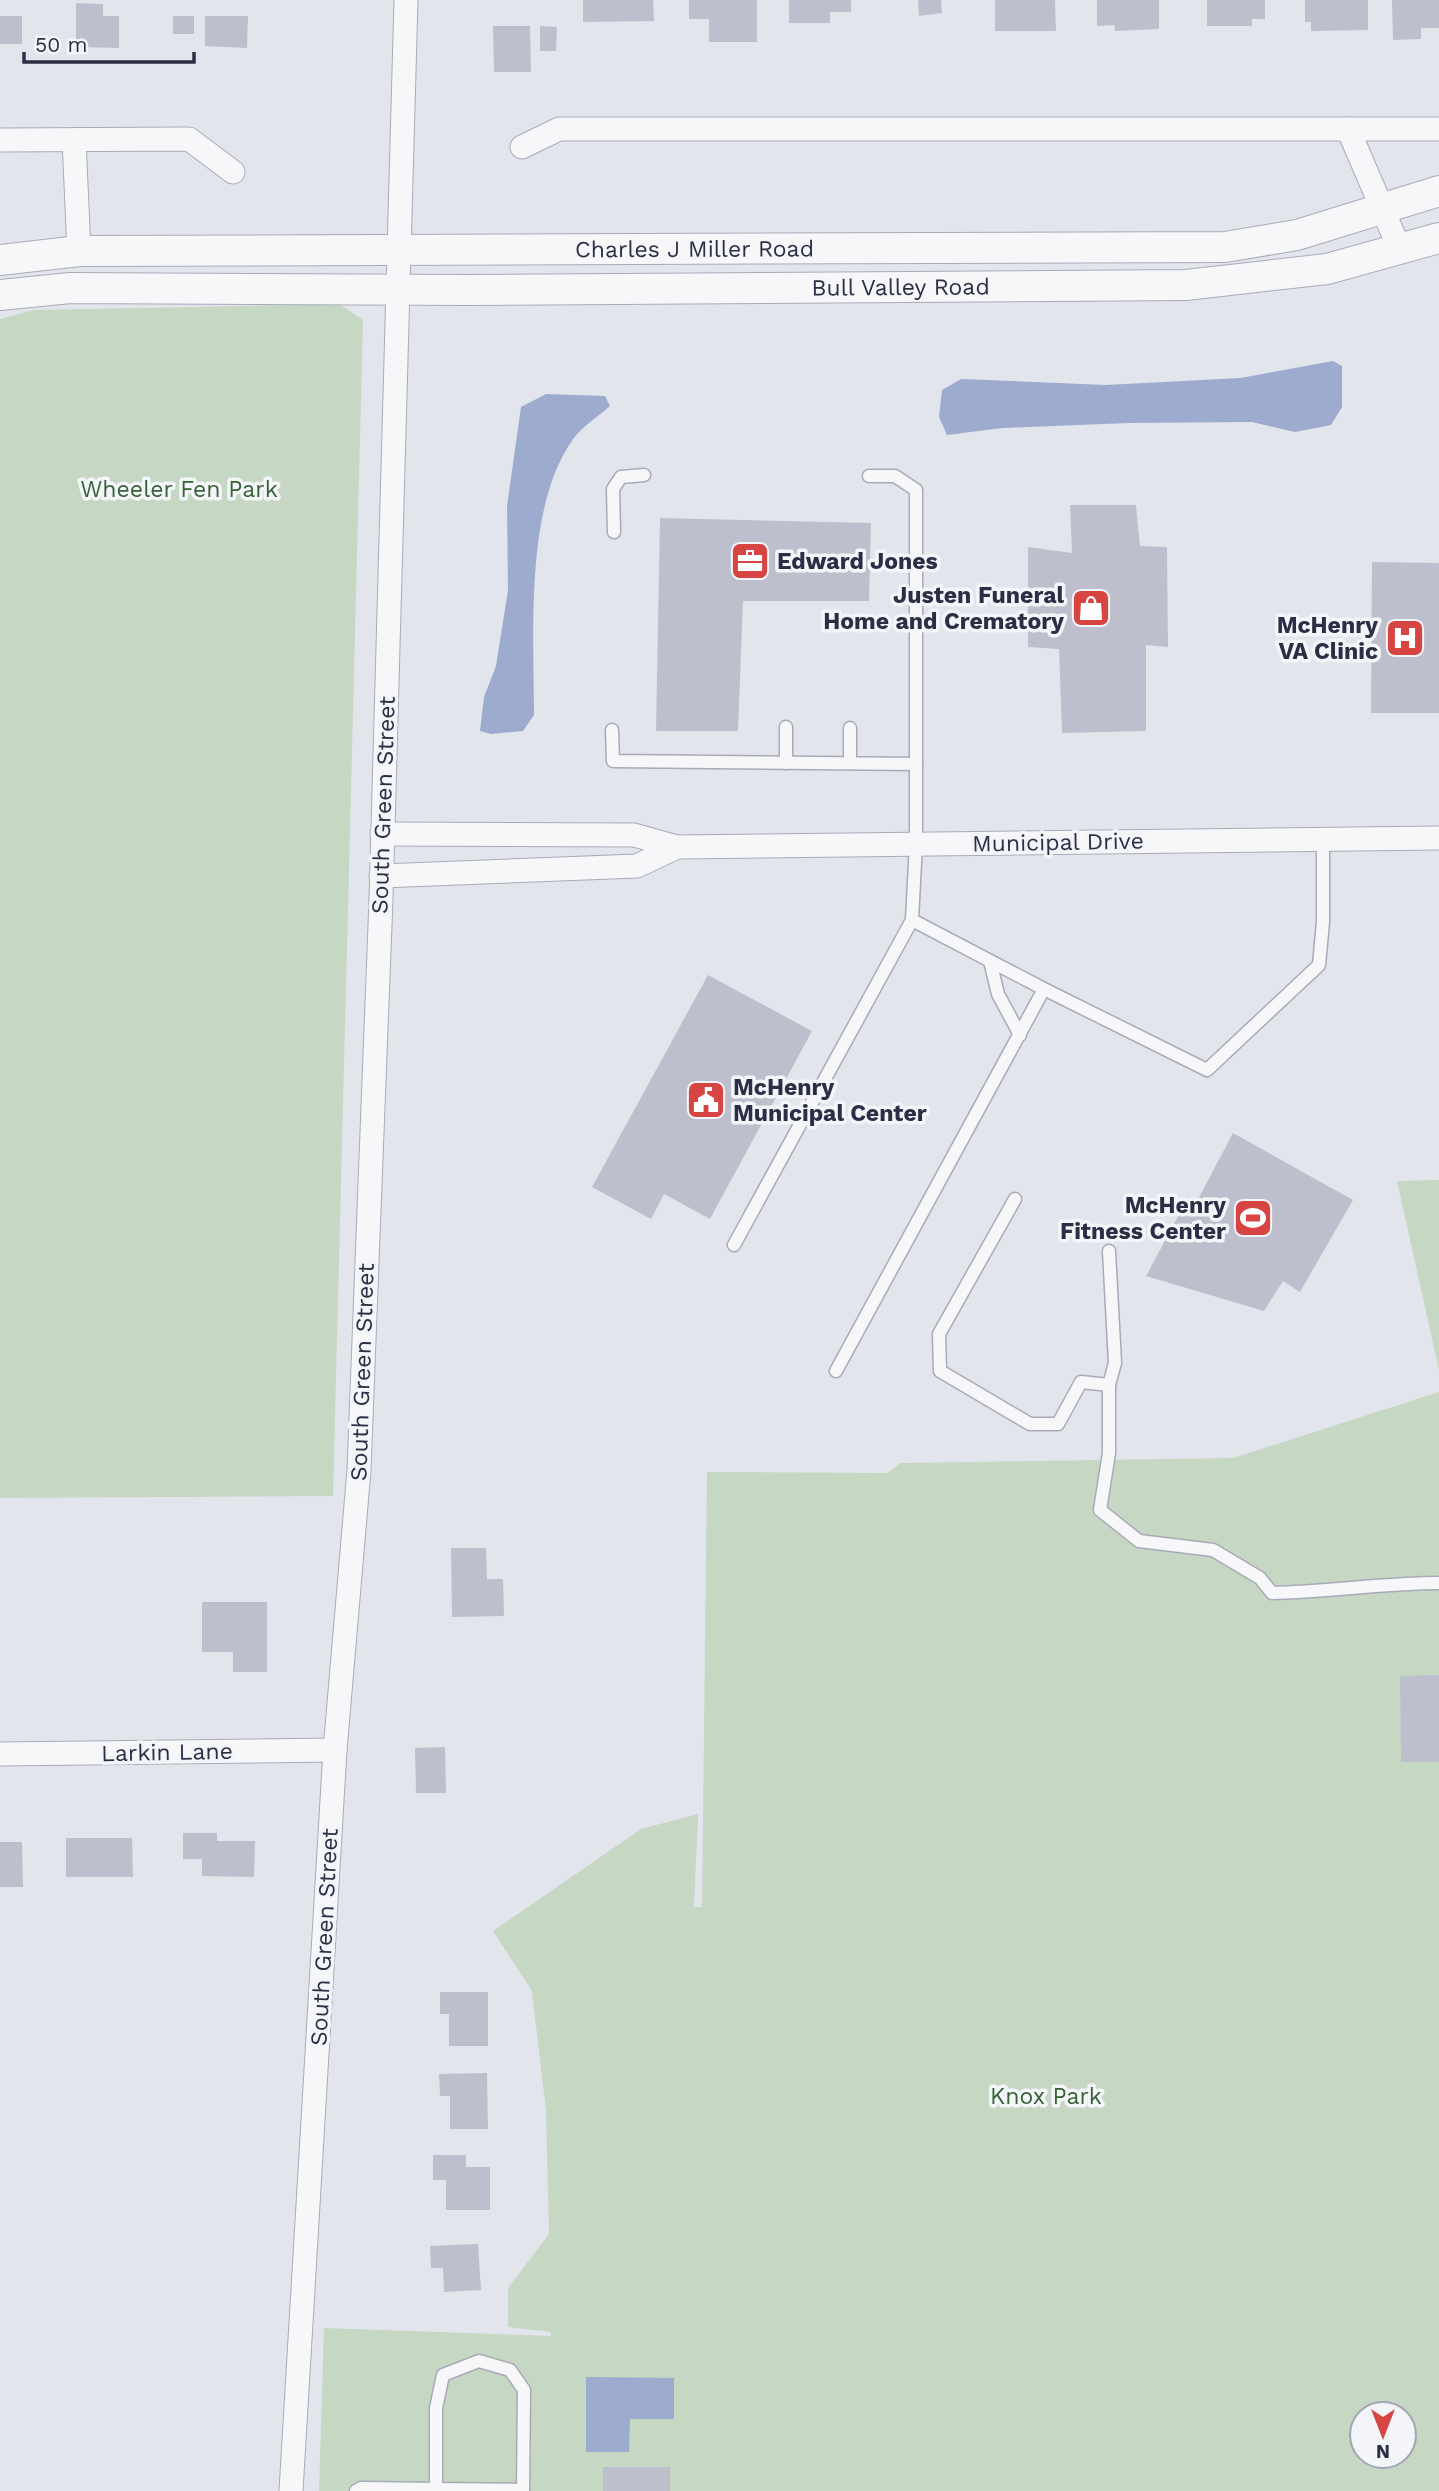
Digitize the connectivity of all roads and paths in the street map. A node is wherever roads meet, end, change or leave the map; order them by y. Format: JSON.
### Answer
{"nodes":[{"id":1,"x":406,"y":0,"type":"edge"},
{"id":2,"x":1348,"y":129,"type":"junction"},
{"id":3,"x":1439,"y":129,"type":"edge"},
{"id":4,"x":74,"y":139,"type":"junction"},
{"id":5,"x":0,"y":140,"type":"edge"},
{"id":6,"x":522,"y":147,"type":"dead end"},
{"id":7,"x":233,"y":172,"type":"dead end"},
{"id":8,"x":1439,"y":191,"type":"edge"},
{"id":9,"x":1384,"y":211,"type":"junction"},
{"id":10,"x":1439,"y":238,"type":"edge"},
{"id":11,"x":1400,"y":250,"type":"junction"},
{"id":12,"x":79,"y":251,"type":"junction"},
{"id":13,"x":397,"y":251,"type":"junction"},
{"id":14,"x":0,"y":260,"type":"edge"},
{"id":15,"x":396,"y":289,"type":"junction"},
{"id":16,"x":0,"y":295,"type":"edge"},
{"id":17,"x":645,"y":475,"type":"dead end"},
{"id":18,"x":869,"y":476,"type":"dead end"},
{"id":19,"x":614,"y":532,"type":"dead end"},
{"id":20,"x":786,"y":727,"type":"dead end"},
{"id":21,"x":850,"y":728,"type":"dead end"},
{"id":22,"x":612,"y":730,"type":"dead end"},
{"id":23,"x":786,"y":763,"type":"junction"},
{"id":24,"x":850,"y":763,"type":"junction"},
{"id":25,"x":916,"y":764,"type":"junction"},
{"id":26,"x":382,"y":834,"type":"junction"},
{"id":27,"x":1439,"y":838,"type":"edge"},
{"id":28,"x":1323,"y":839,"type":"junction"},
{"id":29,"x":916,"y":843,"type":"junction"},
{"id":30,"x":677,"y":847,"type":"junction"},
{"id":31,"x":381,"y":876,"type":"junction"},
{"id":32,"x":912,"y":920,"type":"junction"},
{"id":33,"x":990,"y":961,"type":"junction"},
{"id":34,"x":1044,"y":989,"type":"junction"},
{"id":35,"x":1020,"y":1035,"type":"junction"},
{"id":36,"x":1015,"y":1199,"type":"dead end"},
{"id":37,"x":734,"y":1245,"type":"dead end"},
{"id":38,"x":1109,"y":1251,"type":"dead end"},
{"id":39,"x":836,"y":1371,"type":"dead end"},
{"id":40,"x":1109,"y":1385,"type":"junction"},
{"id":41,"x":1439,"y":1583,"type":"edge"},
{"id":42,"x":335,"y":1750,"type":"junction"},
{"id":43,"x":0,"y":1754,"type":"edge"},
{"id":44,"x":436,"y":2489,"type":"junction"},
{"id":45,"x":291,"y":2491,"type":"edge"},
{"id":46,"x":356,"y":2491,"type":"edge"},
{"id":47,"x":523,"y":2491,"type":"edge"}],
"edges":[{"from":1,"to":13,"type":"street","name":"South Green Street"},
{"from":2,"to":3,"type":"street"},
{"from":2,"to":6,"type":"street"},
{"from":2,"to":9,"type":"street"},
{"from":4,"to":5,"type":"street"},
{"from":4,"to":7,"type":"street"},
{"from":4,"to":12,"type":"street"},
{"from":8,"to":9,"type":"street"},
{"from":9,"to":11,"type":"street"},
{"from":9,"to":13,"type":"street","name":"Charles J Miller Road"},
{"from":10,"to":11,"type":"street","name":"Bull Valley Road"},
{"from":11,"to":15,"type":"street","name":"Bull Valley Road"},
{"from":12,"to":13,"type":"street","name":"Charles J Miller Road"},
{"from":12,"to":14,"type":"street","name":"Charles J Miller Road"},
{"from":13,"to":15,"type":"street","name":"South Green Street"},
{"from":15,"to":16,"type":"street"},
{"from":15,"to":26,"type":"street","name":"South Green Street"},
{"from":17,"to":19,"type":"lane"},
{"from":18,"to":25,"type":"lane"},
{"from":20,"to":23,"type":"lane"},
{"from":21,"to":24,"type":"lane"},
{"from":22,"to":23,"type":"lane"},
{"from":23,"to":24,"type":"lane"},
{"from":24,"to":25,"type":"lane"},
{"from":25,"to":29,"type":"lane"},
{"from":26,"to":30,"type":"street","name":"Municipal Drive"},
{"from":26,"to":31,"type":"street","name":"South Green Street"},
{"from":27,"to":28,"type":"street","name":"Municipal Drive"},
{"from":28,"to":29,"type":"street","name":"Municipal Drive"},
{"from":28,"to":34,"type":"lane"},
{"from":29,"to":30,"type":"street","name":"Municipal Drive"},
{"from":29,"to":32,"type":"lane"},
{"from":30,"to":31,"type":"street","name":"Municipal Drive"},
{"from":31,"to":42,"type":"street","name":"South Green Street"},
{"from":32,"to":33,"type":"lane"},
{"from":32,"to":37,"type":"lane"},
{"from":33,"to":34,"type":"lane"},
{"from":33,"to":35,"type":"lane"},
{"from":34,"to":35,"type":"lane"},
{"from":35,"to":39,"type":"lane"},
{"from":36,"to":40,"type":"lane"},
{"from":38,"to":40,"type":"lane"},
{"from":40,"to":41,"type":"lane"},
{"from":42,"to":43,"type":"street","name":"Larkin Lane"},
{"from":42,"to":45,"type":"street","name":"South Green Street"},
{"from":44,"to":46,"type":"lane"},
{"from":44,"to":47,"type":"lane"},
{"from":44,"to":47,"type":"lane"}]}
